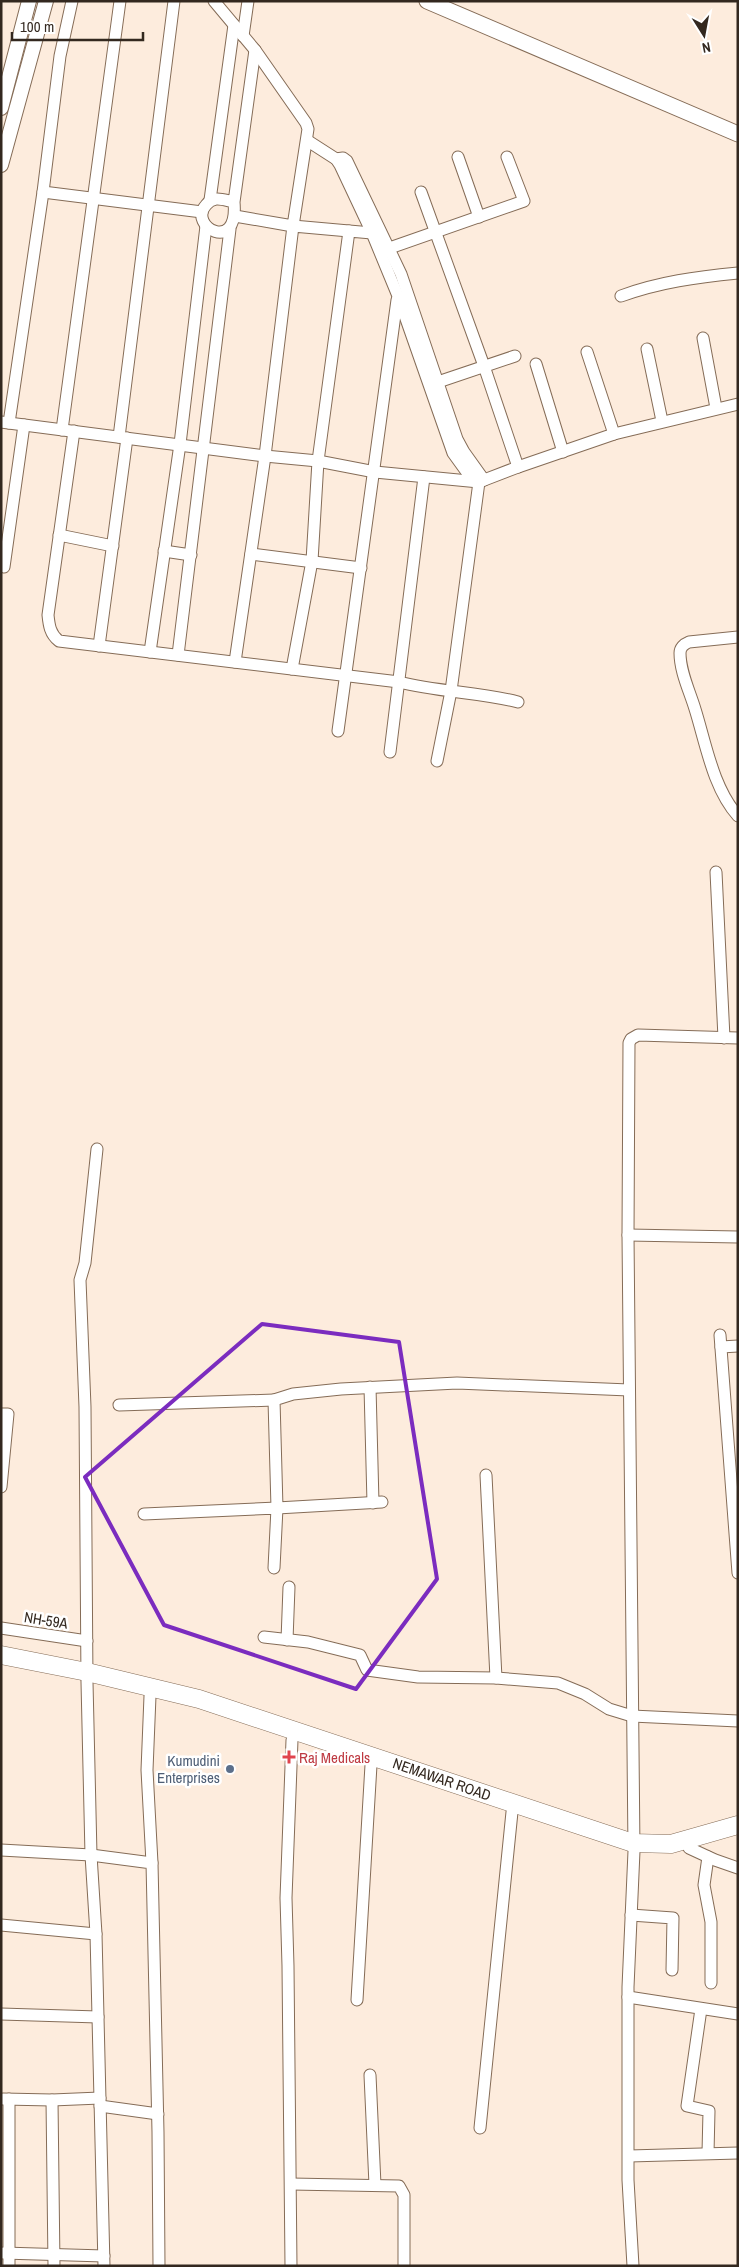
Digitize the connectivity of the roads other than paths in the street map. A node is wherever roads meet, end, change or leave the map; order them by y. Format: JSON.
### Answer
{"nodes":[{"id":1,"x":29,"y":1,"type":"edge"},
{"id":2,"x":46,"y":1,"type":"edge"},
{"id":3,"x":72,"y":1,"type":"edge"},
{"id":4,"x":120,"y":1,"type":"edge"},
{"id":5,"x":174,"y":1,"type":"edge"},
{"id":6,"x":214,"y":1,"type":"edge"},
{"id":7,"x":248,"y":1,"type":"edge"},
{"id":8,"x":428,"y":1,"type":"edge"},
{"id":9,"x":234,"y":25,"type":"junction"},
{"id":10,"x":243,"y":36,"type":"junction"},
{"id":11,"x":254,"y":50,"type":"junction"},
{"id":12,"x":1,"y":108,"type":"edge"},
{"id":13,"x":738,"y":134,"type":"edge"},
{"id":14,"x":308,"y":141,"type":"junction"},
{"id":15,"x":458,"y":157,"type":"dead end"},
{"id":16,"x":507,"y":157,"type":"dead end"},
{"id":17,"x":336,"y":159,"type":"junction"},
{"id":18,"x":1,"y":165,"type":"edge"},
{"id":19,"x":43,"y":192,"type":"junction"},
{"id":20,"x":421,"y":192,"type":"dead end"},
{"id":21,"x":92,"y":199,"type":"junction"},
{"id":22,"x":210,"y":200,"type":"junction"},
{"id":23,"x":234,"y":202,"type":"junction"},
{"id":24,"x":147,"y":205,"type":"junction"},
{"id":25,"x":202,"y":212,"type":"junction"},
{"id":26,"x":235,"y":216,"type":"junction"},
{"id":27,"x":479,"y":217,"type":"junction"},
{"id":28,"x":206,"y":226,"type":"junction"},
{"id":29,"x":293,"y":226,"type":"junction"},
{"id":30,"x":230,"y":229,"type":"junction"},
{"id":31,"x":350,"y":231,"type":"junction"},
{"id":32,"x":372,"y":233,"type":"junction"},
{"id":33,"x":436,"y":233,"type":"junction"},
{"id":34,"x":385,"y":250,"type":"junction"},
{"id":35,"x":738,"y":273,"type":"edge"},
{"id":36,"x":398,"y":296,"type":"junction"},
{"id":37,"x":621,"y":296,"type":"dead end"},
{"id":38,"x":703,"y":338,"type":"dead end"},
{"id":39,"x":647,"y":349,"type":"dead end"},
{"id":40,"x":586,"y":352,"type":"dead end"},
{"id":41,"x":515,"y":356,"type":"dead end"},
{"id":42,"x":536,"y":364,"type":"dead end"},
{"id":43,"x":484,"y":366,"type":"junction"},
{"id":44,"x":433,"y":384,"type":"junction"},
{"id":45,"x":738,"y":404,"type":"edge"},
{"id":46,"x":716,"y":408,"type":"junction"},
{"id":47,"x":662,"y":421,"type":"junction"},
{"id":48,"x":5,"y":422,"type":"edge"},
{"id":49,"x":24,"y":424,"type":"junction"},
{"id":50,"x":62,"y":430,"type":"junction"},
{"id":51,"x":74,"y":431,"type":"junction"},
{"id":52,"x":614,"y":434,"type":"junction"},
{"id":53,"x":123,"y":437,"type":"junction"},
{"id":54,"x":180,"y":444,"type":"junction"},
{"id":55,"x":204,"y":447,"type":"junction"},
{"id":56,"x":563,"y":452,"type":"junction"},
{"id":57,"x":265,"y":456,"type":"junction"},
{"id":58,"x":318,"y":461,"type":"junction"},
{"id":59,"x":518,"y":467,"type":"junction"},
{"id":60,"x":375,"y":472,"type":"junction"},
{"id":61,"x":424,"y":477,"type":"junction"},
{"id":62,"x":482,"y":481,"type":"junction"},
{"id":63,"x":59,"y":536,"type":"junction"},
{"id":64,"x":112,"y":546,"type":"junction"},
{"id":65,"x":164,"y":551,"type":"junction"},
{"id":66,"x":250,"y":554,"type":"junction"},
{"id":67,"x":191,"y":555,"type":"junction"},
{"id":68,"x":312,"y":562,"type":"junction"},
{"id":69,"x":4,"y":567,"type":"dead end"},
{"id":70,"x":361,"y":568,"type":"junction"},
{"id":71,"x":738,"y":637,"type":"edge"},
{"id":72,"x":99,"y":646,"type":"junction"},
{"id":73,"x":150,"y":652,"type":"junction"},
{"id":74,"x":178,"y":655,"type":"junction"},
{"id":75,"x":236,"y":662,"type":"junction"},
{"id":76,"x":292,"y":669,"type":"junction"},
{"id":77,"x":346,"y":676,"type":"junction"},
{"id":78,"x":400,"y":682,"type":"junction"},
{"id":79,"x":451,"y":691,"type":"junction"},
{"id":80,"x":518,"y":702,"type":"dead end"},
{"id":81,"x":338,"y":732,"type":"dead end"},
{"id":82,"x":390,"y":752,"type":"dead end"},
{"id":83,"x":437,"y":761,"type":"dead end"},
{"id":84,"x":738,"y":816,"type":"edge"},
{"id":85,"x":716,"y":872,"type":"dead end"},
{"id":86,"x":724,"y":1038,"type":"junction"},
{"id":87,"x":738,"y":1038,"type":"edge"},
{"id":88,"x":97,"y":1149,"type":"dead end"},
{"id":89,"x":628,"y":1235,"type":"junction"},
{"id":90,"x":738,"y":1236,"type":"edge"},
{"id":91,"x":720,"y":1335,"type":"dead end"},
{"id":92,"x":738,"y":1346,"type":"edge"},
{"id":93,"x":721,"y":1347,"type":"junction"},
{"id":94,"x":370,"y":1388,"type":"junction"},
{"id":95,"x":629,"y":1390,"type":"junction"},
{"id":96,"x":274,"y":1400,"type":"junction"},
{"id":97,"x":119,"y":1405,"type":"dead end"},
{"id":98,"x":1,"y":1414,"type":"edge"},
{"id":99,"x":486,"y":1475,"type":"dead end"},
{"id":100,"x":1,"y":1487,"type":"edge"},
{"id":101,"x":277,"y":1508,"type":"junction"},
{"id":102,"x":144,"y":1514,"type":"dead end"},
{"id":103,"x":737,"y":1546,"type":"edge"},
{"id":104,"x":274,"y":1568,"type":"dead end"},
{"id":105,"x":738,"y":1573,"type":"edge"},
{"id":106,"x":289,"y":1586,"type":"dead end"},
{"id":107,"x":1,"y":1628,"type":"edge"},
{"id":108,"x":264,"y":1638,"type":"dead end"},
{"id":109,"x":286,"y":1640,"type":"junction"},
{"id":110,"x":87,"y":1641,"type":"junction"},
{"id":111,"x":1,"y":1655,"type":"edge"},
{"id":112,"x":1,"y":1664,"type":"edge"},
{"id":113,"x":87,"y":1677,"type":"junction"},
{"id":114,"x":496,"y":1678,"type":"junction"},
{"id":115,"x":150,"y":1696,"type":"junction"},
{"id":116,"x":632,"y":1716,"type":"junction"},
{"id":117,"x":738,"y":1721,"type":"edge"},
{"id":118,"x":266,"y":1725,"type":"junction"},
{"id":119,"x":292,"y":1740,"type":"junction"},
{"id":120,"x":371,"y":1765,"type":"junction"},
{"id":121,"x":512,"y":1812,"type":"junction"},
{"id":122,"x":738,"y":1825,"type":"edge"},
{"id":123,"x":569,"y":1827,"type":"junction"},
{"id":124,"x":738,"y":1834,"type":"edge"},
{"id":125,"x":633,"y":1847,"type":"junction"},
{"id":126,"x":689,"y":1848,"type":"junction"},
{"id":127,"x":1,"y":1850,"type":"edge"},
{"id":128,"x":91,"y":1855,"type":"junction"},
{"id":129,"x":708,"y":1857,"type":"junction"},
{"id":130,"x":152,"y":1863,"type":"junction"},
{"id":131,"x":738,"y":1868,"type":"edge"},
{"id":132,"x":631,"y":1915,"type":"junction"},
{"id":133,"x":1,"y":1925,"type":"edge"},
{"id":134,"x":96,"y":1934,"type":"junction"},
{"id":135,"x":672,"y":1970,"type":"dead end"},
{"id":136,"x":710,"y":1983,"type":"dead end"},
{"id":137,"x":628,"y":1997,"type":"junction"},
{"id":138,"x":356,"y":2000,"type":"dead end"},
{"id":139,"x":701,"y":2009,"type":"junction"},
{"id":140,"x":1,"y":2014,"type":"edge"},
{"id":141,"x":738,"y":2014,"type":"edge"},
{"id":142,"x":98,"y":2017,"type":"junction"},
{"id":143,"x":370,"y":2075,"type":"dead end"},
{"id":144,"x":5,"y":2099,"type":"edge"},
{"id":145,"x":52,"y":2100,"type":"junction"},
{"id":146,"x":100,"y":2102,"type":"junction"},
{"id":147,"x":158,"y":2114,"type":"junction"},
{"id":148,"x":480,"y":2128,"type":"dead end"},
{"id":149,"x":708,"y":2153,"type":"junction"},
{"id":150,"x":738,"y":2153,"type":"edge"},
{"id":151,"x":629,"y":2156,"type":"junction"},
{"id":152,"x":291,"y":2184,"type":"junction"},
{"id":153,"x":375,"y":2184,"type":"junction"},
{"id":154,"x":5,"y":2253,"type":"edge"},
{"id":155,"x":54,"y":2254,"type":"junction"},
{"id":156,"x":104,"y":2261,"type":"edge"},
{"id":157,"x":9,"y":2266,"type":"edge"},
{"id":158,"x":54,"y":2266,"type":"edge"},
{"id":159,"x":159,"y":2266,"type":"edge"},
{"id":160,"x":291,"y":2266,"type":"edge"},
{"id":161,"x":404,"y":2266,"type":"edge"},
{"id":162,"x":633,"y":2266,"type":"edge"}],
"edges":[{"from":1,"to":12,"type":"street"},
{"from":2,"to":18,"type":"street"},
{"from":3,"to":19,"type":"street"},
{"from":4,"to":21,"type":"street"},
{"from":5,"to":24,"type":"street"},
{"from":6,"to":9,"type":"street"},
{"from":7,"to":10,"type":"street"},
{"from":8,"to":13,"type":"main road"},
{"from":9,"to":10,"type":"street"},
{"from":9,"to":22,"type":"street"},
{"from":10,"to":11,"type":"street"},
{"from":11,"to":14,"type":"street"},
{"from":11,"to":23,"type":"street"},
{"from":14,"to":17,"type":"street"},
{"from":14,"to":29,"type":"street"},
{"from":15,"to":27,"type":"street"},
{"from":16,"to":27,"type":"street"},
{"from":17,"to":32,"type":"street"},
{"from":17,"to":34,"type":"street"},
{"from":19,"to":21,"type":"street"},
{"from":19,"to":48,"type":"street"},
{"from":20,"to":33,"type":"street"},
{"from":21,"to":24,"type":"street"},
{"from":21,"to":50,"type":"street"},
{"from":22,"to":23,"type":"street"},
{"from":22,"to":25,"type":"street"},
{"from":23,"to":26,"type":"street"},
{"from":24,"to":25,"type":"street"},
{"from":24,"to":53,"type":"street"},
{"from":25,"to":28,"type":"street"},
{"from":26,"to":29,"type":"street"},
{"from":26,"to":30,"type":"street"},
{"from":27,"to":33,"type":"street"},
{"from":28,"to":30,"type":"street"},
{"from":28,"to":54,"type":"street"},
{"from":29,"to":31,"type":"street"},
{"from":29,"to":57,"type":"street"},
{"from":30,"to":55,"type":"street"},
{"from":31,"to":32,"type":"street"},
{"from":31,"to":58,"type":"street"},
{"from":32,"to":34,"type":"street"},
{"from":33,"to":34,"type":"street"},
{"from":33,"to":43,"type":"street"},
{"from":34,"to":36,"type":"street"},
{"from":34,"to":44,"type":"street"},
{"from":35,"to":37,"type":"street"},
{"from":36,"to":44,"type":"street"},
{"from":36,"to":60,"type":"street"},
{"from":38,"to":46,"type":"street"},
{"from":39,"to":47,"type":"street"},
{"from":40,"to":52,"type":"street"},
{"from":41,"to":43,"type":"street"},
{"from":42,"to":56,"type":"street"},
{"from":43,"to":44,"type":"street"},
{"from":43,"to":59,"type":"street"},
{"from":44,"to":62,"type":"street"},
{"from":45,"to":46,"type":"street"},
{"from":46,"to":47,"type":"street"},
{"from":47,"to":52,"type":"street"},
{"from":48,"to":49,"type":"street"},
{"from":49,"to":50,"type":"street"},
{"from":49,"to":69,"type":"street"},
{"from":50,"to":51,"type":"street"},
{"from":51,"to":53,"type":"street"},
{"from":51,"to":63,"type":"street"},
{"from":52,"to":56,"type":"street"},
{"from":53,"to":54,"type":"street"},
{"from":53,"to":64,"type":"street"},
{"from":54,"to":55,"type":"street"},
{"from":54,"to":65,"type":"street"},
{"from":55,"to":57,"type":"street"},
{"from":55,"to":67,"type":"street"},
{"from":56,"to":59,"type":"street"},
{"from":57,"to":58,"type":"street"},
{"from":57,"to":66,"type":"street"},
{"from":58,"to":60,"type":"street"},
{"from":58,"to":68,"type":"street"},
{"from":59,"to":62,"type":"street"},
{"from":60,"to":61,"type":"street"},
{"from":60,"to":70,"type":"street"},
{"from":61,"to":62,"type":"street"},
{"from":61,"to":78,"type":"street"},
{"from":62,"to":79,"type":"street"},
{"from":63,"to":64,"type":"street"},
{"from":63,"to":72,"type":"street"},
{"from":64,"to":72,"type":"street"},
{"from":65,"to":67,"type":"street"},
{"from":65,"to":73,"type":"street"},
{"from":66,"to":68,"type":"street"},
{"from":66,"to":75,"type":"street"},
{"from":67,"to":74,"type":"street"},
{"from":68,"to":70,"type":"street"},
{"from":68,"to":76,"type":"street"},
{"from":70,"to":77,"type":"street"},
{"from":71,"to":84,"type":"street"},
{"from":72,"to":73,"type":"street"},
{"from":73,"to":74,"type":"street"},
{"from":74,"to":75,"type":"street"},
{"from":75,"to":76,"type":"street"},
{"from":76,"to":77,"type":"street"},
{"from":77,"to":78,"type":"street"},
{"from":77,"to":81,"type":"street"},
{"from":78,"to":79,"type":"street"},
{"from":78,"to":82,"type":"street"},
{"from":79,"to":80,"type":"street"},
{"from":79,"to":83,"type":"street"},
{"from":85,"to":86,"type":"street"},
{"from":86,"to":87,"type":"street"},
{"from":86,"to":89,"type":"street"},
{"from":88,"to":110,"type":"street"},
{"from":89,"to":90,"type":"street"},
{"from":89,"to":95,"type":"street"},
{"from":91,"to":93,"type":"street"},
{"from":92,"to":93,"type":"street"},
{"from":93,"to":103,"type":"street"},
{"from":94,"to":95,"type":"street"},
{"from":94,"to":96,"type":"street"},
{"from":94,"to":101,"type":"street"},
{"from":95,"to":116,"type":"street"},
{"from":96,"to":97,"type":"street"},
{"from":96,"to":101,"type":"street"},
{"from":98,"to":100,"type":"street"},
{"from":99,"to":114,"type":"street"},
{"from":101,"to":102,"type":"street"},
{"from":101,"to":104,"type":"street"},
{"from":103,"to":105,"type":"street"},
{"from":106,"to":109,"type":"street"},
{"from":107,"to":110,"type":"street","name":"NH-59A"},
{"from":108,"to":109,"type":"street"},
{"from":109,"to":114,"type":"street"},
{"from":110,"to":113,"type":"street"},
{"from":111,"to":113,"type":"highway","name":"NEMAWAR ROAD"},
{"from":112,"to":113,"type":"highway","name":"NEMAWAR ROAD"},
{"from":113,"to":115,"type":"highway","name":"NEMAWAR ROAD"},
{"from":113,"to":118,"type":"highway","name":"NEMAWAR ROAD"},
{"from":113,"to":128,"type":"street"},
{"from":114,"to":116,"type":"street"},
{"from":115,"to":118,"type":"highway","name":"NEMAWAR ROAD"},
{"from":115,"to":130,"type":"street"},
{"from":116,"to":117,"type":"street"},
{"from":116,"to":125,"type":"street"},
{"from":118,"to":119,"type":"highway","name":"NEMAWAR ROAD"},
{"from":118,"to":123,"type":"highway","name":"NEMAWAR ROAD"},
{"from":119,"to":120,"type":"highway","name":"NEMAWAR ROAD"},
{"from":119,"to":152,"type":"street"},
{"from":120,"to":121,"type":"highway","name":"NEMAWAR ROAD"},
{"from":120,"to":138,"type":"street"},
{"from":121,"to":123,"type":"highway","name":"NEMAWAR ROAD"},
{"from":121,"to":148,"type":"street"},
{"from":122,"to":125,"type":"highway","name":"NEMAWAR ROAD"},
{"from":123,"to":125,"type":"highway","name":"NEMAWAR ROAD"},
{"from":124,"to":126,"type":"highway","name":"NEMAWAR ROAD"},
{"from":125,"to":126,"type":"highway","name":"NEMAWAR ROAD"},
{"from":125,"to":132,"type":"street"},
{"from":126,"to":129,"type":"street"},
{"from":127,"to":128,"type":"street"},
{"from":128,"to":130,"type":"street"},
{"from":128,"to":134,"type":"street"},
{"from":129,"to":131,"type":"street"},
{"from":129,"to":136,"type":"street"},
{"from":130,"to":147,"type":"street"},
{"from":132,"to":135,"type":"street"},
{"from":132,"to":137,"type":"street"},
{"from":133,"to":134,"type":"street"},
{"from":134,"to":142,"type":"street"},
{"from":137,"to":139,"type":"street"},
{"from":137,"to":151,"type":"street"},
{"from":139,"to":141,"type":"street"},
{"from":139,"to":149,"type":"street"},
{"from":140,"to":142,"type":"street"},
{"from":142,"to":146,"type":"street"},
{"from":143,"to":153,"type":"street"},
{"from":144,"to":145,"type":"street"},
{"from":144,"to":154,"type":"street"},
{"from":145,"to":146,"type":"street"},
{"from":145,"to":155,"type":"street"},
{"from":146,"to":147,"type":"street"},
{"from":146,"to":156,"type":"street"},
{"from":147,"to":159,"type":"street"},
{"from":149,"to":150,"type":"street"},
{"from":149,"to":151,"type":"street"},
{"from":151,"to":162,"type":"street"},
{"from":152,"to":153,"type":"street"},
{"from":152,"to":160,"type":"street"},
{"from":153,"to":161,"type":"street"},
{"from":154,"to":155,"type":"street"},
{"from":154,"to":157,"type":"street"},
{"from":155,"to":156,"type":"street"},
{"from":155,"to":158,"type":"street"}]}
